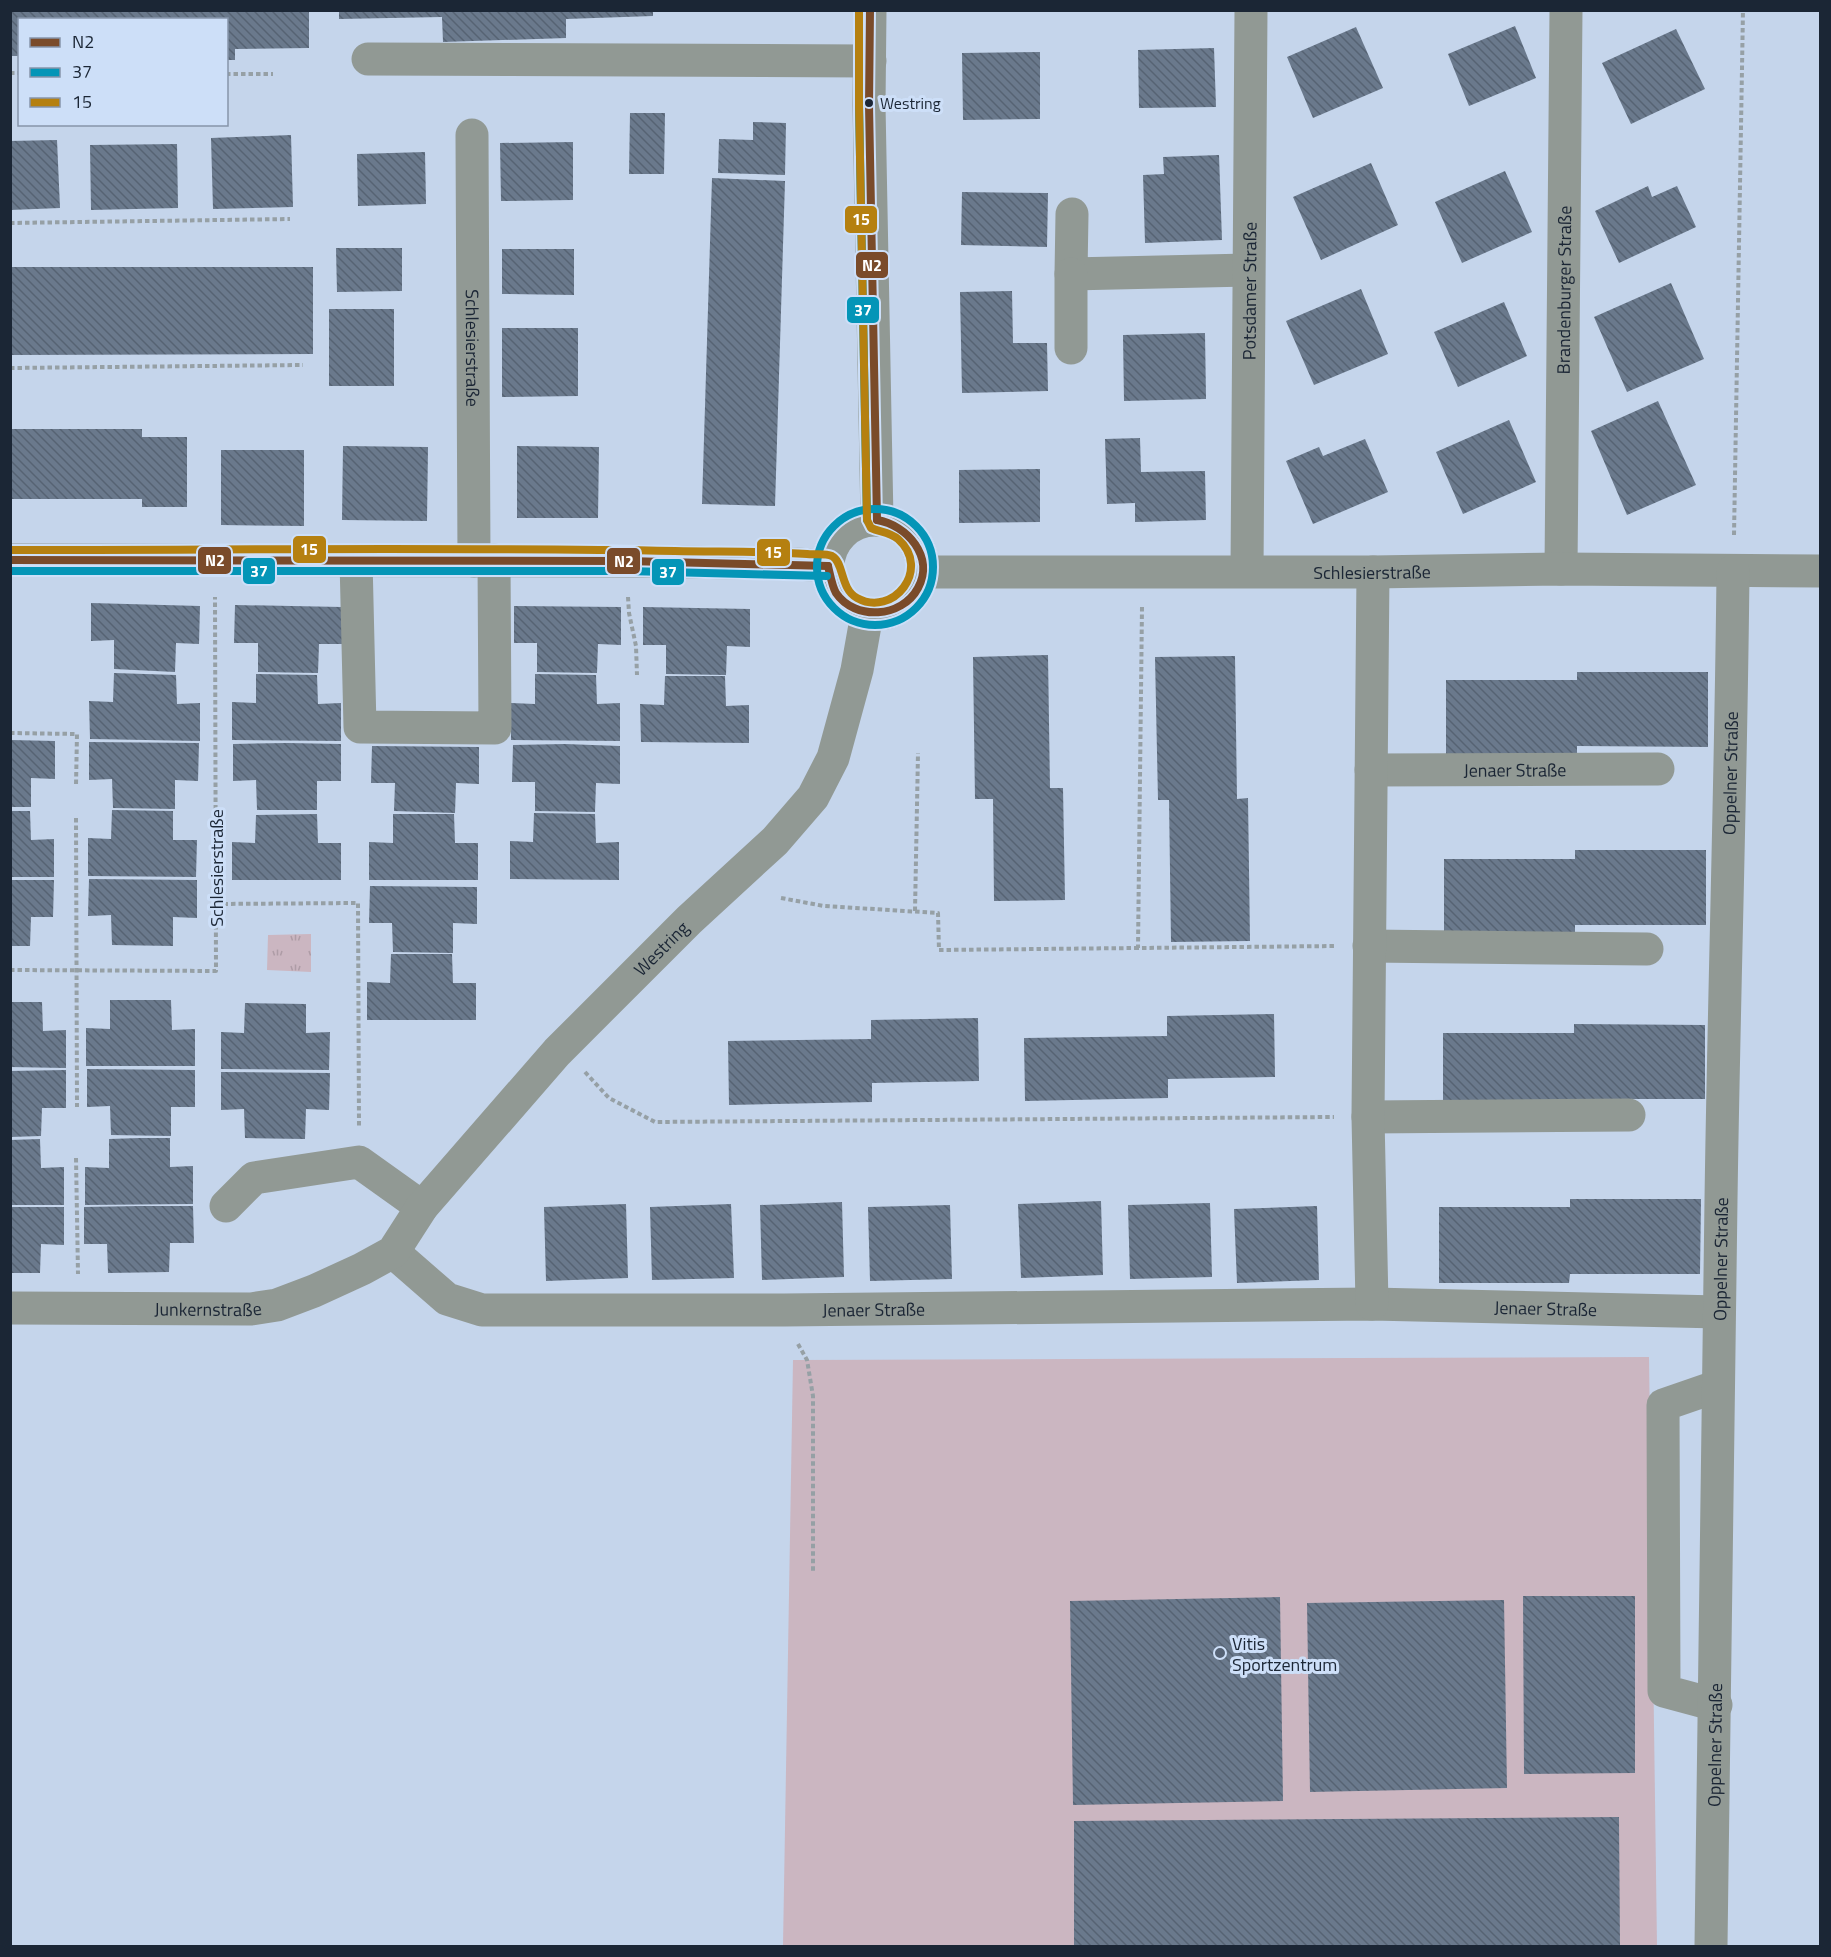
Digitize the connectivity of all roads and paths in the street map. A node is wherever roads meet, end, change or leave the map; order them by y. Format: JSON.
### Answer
{"nodes":[{"id":1,"x":870,"y":10,"type":"edge"},
{"id":2,"x":1251,"y":10,"type":"edge"},
{"id":3,"x":1566,"y":10,"type":"edge"},
{"id":4,"x":1743,"y":10,"type":"edge"},
{"id":5,"x":368,"y":59,"type":"dead end"},
{"id":6,"x":870,"y":61,"type":"junction"},
{"id":7,"x":228,"y":74,"type":"edge"},
{"id":8,"x":273,"y":74,"type":"dead end"},
{"id":9,"x":472,"y":135,"type":"dead end"},
{"id":10,"x":1071,"y":214,"type":"dead end"},
{"id":11,"x":290,"y":219,"type":"dead end"},
{"id":12,"x":10,"y":223,"type":"edge"},
{"id":13,"x":1248,"y":270,"type":"junction"},
{"id":14,"x":1071,"y":274,"type":"junction"},
{"id":15,"x":1071,"y":348,"type":"dead end"},
{"id":16,"x":303,"y":365,"type":"dead end"},
{"id":17,"x":10,"y":368,"type":"edge"},
{"id":18,"x":878,"y":520,"type":"junction"},
{"id":19,"x":10,"y":560,"type":"edge"},
{"id":20,"x":214,"y":560,"type":"junction"},
{"id":21,"x":356,"y":560,"type":"junction"},
{"id":22,"x":484,"y":560,"type":"junction"},
{"id":23,"x":627,"y":561,"type":"junction"},
{"id":24,"x":828,"y":566,"type":"junction"},
{"id":25,"x":1561,"y":569,"type":"junction"},
{"id":26,"x":1247,"y":571,"type":"junction"},
{"id":27,"x":1821,"y":571,"type":"edge"},
{"id":28,"x":922,"y":572,"type":"junction"},
{"id":29,"x":1143,"y":572,"type":"junction"},
{"id":30,"x":1373,"y":572,"type":"junction"},
{"id":31,"x":1733,"y":572,"type":"junction"},
{"id":32,"x":867,"y":614,"type":"junction"},
{"id":33,"x":637,"y":675,"type":"dead end"},
{"id":34,"x":10,"y":733,"type":"edge"},
{"id":35,"x":918,"y":753,"type":"dead end"},
{"id":36,"x":1658,"y":769,"type":"dead end"},
{"id":37,"x":1371,"y":770,"type":"junction"},
{"id":38,"x":76,"y":784,"type":"dead end"},
{"id":39,"x":76,"y":818,"type":"dead end"},
{"id":40,"x":781,"y":898,"type":"dead end"},
{"id":41,"x":216,"y":904,"type":"junction"},
{"id":42,"x":915,"y":911,"type":"junction"},
{"id":43,"x":1370,"y":946,"type":"junction"},
{"id":44,"x":1138,"y":948,"type":"junction"},
{"id":45,"x":1647,"y":949,"type":"dead end"},
{"id":46,"x":78,"y":969,"type":"junction"},
{"id":47,"x":10,"y":970,"type":"edge"},
{"id":48,"x":557,"y":1052,"type":"junction"},
{"id":49,"x":77,"y":1107,"type":"dead end"},
{"id":50,"x":1629,"y":1115,"type":"dead end"},
{"id":51,"x":1368,"y":1117,"type":"junction"},
{"id":52,"x":76,"y":1158,"type":"dead end"},
{"id":53,"x":359,"y":1161,"type":"junction"},
{"id":54,"x":226,"y":1206,"type":"dead end"},
{"id":55,"x":422,"y":1207,"type":"junction"},
{"id":56,"x":393,"y":1252,"type":"junction"},
{"id":57,"x":1372,"y":1304,"type":"junction"},
{"id":58,"x":10,"y":1308,"type":"edge"},
{"id":59,"x":79,"y":1308,"type":"junction"},
{"id":60,"x":784,"y":1310,"type":"junction"},
{"id":61,"x":1719,"y":1312,"type":"junction"},
{"id":62,"x":1718,"y":1386,"type":"junction"},
{"id":63,"x":813,"y":1572,"type":"dead end"},
{"id":64,"x":1716,"y":1705,"type":"junction"},
{"id":65,"x":1712,"y":1947,"type":"edge"}],
"edges":[{"from":1,"to":6,"type":"street"},
{"from":2,"to":13,"type":"street","name":"Potsdamer Straße"},
{"from":3,"to":25,"type":"street","name":"Brandenburger Straße"},
{"from":4,"to":31,"type":"path"},
{"from":5,"to":6,"type":"street"},
{"from":6,"to":18,"type":"street"},
{"from":7,"to":8,"type":"path"},
{"from":9,"to":22,"type":"street","name":"Schlesierstraße"},
{"from":10,"to":14,"type":"street"},
{"from":11,"to":12,"type":"path"},
{"from":13,"to":14,"type":"street"},
{"from":13,"to":26,"type":"street","name":"Potsdamer Straße"},
{"from":14,"to":15,"type":"street"},
{"from":16,"to":17,"type":"path"},
{"from":18,"to":24,"type":"street"},
{"from":18,"to":28,"type":"street"},
{"from":19,"to":20,"type":"street"},
{"from":20,"to":21,"type":"street"},
{"from":20,"to":41,"type":"path","name":"Schlesierstraße"},
{"from":21,"to":22,"type":"street"},
{"from":21,"to":22,"type":"street","name":"Schlesierstraße"},
{"from":22,"to":23,"type":"street"},
{"from":23,"to":24,"type":"street"},
{"from":23,"to":33,"type":"path"},
{"from":24,"to":32,"type":"street"},
{"from":25,"to":30,"type":"street","name":"Schlesierstraße"},
{"from":25,"to":31,"type":"street","name":"Schlesierstraße"},
{"from":26,"to":29,"type":"street","name":"Schlesierstraße"},
{"from":26,"to":30,"type":"street","name":"Schlesierstraße"},
{"from":27,"to":31,"type":"street","name":"Schlesierstraße"},
{"from":28,"to":29,"type":"street","name":"Schlesierstraße"},
{"from":28,"to":32,"type":"street"},
{"from":29,"to":44,"type":"path"},
{"from":30,"to":37,"type":"street"},
{"from":31,"to":61,"type":"street","name":"Oppelner Straße"},
{"from":32,"to":48,"type":"street","name":"Westring"},
{"from":34,"to":38,"type":"path"},
{"from":35,"to":42,"type":"path"},
{"from":36,"to":37,"type":"street","name":"Jenaer Straße"},
{"from":37,"to":43,"type":"street"},
{"from":39,"to":46,"type":"path"},
{"from":40,"to":42,"type":"path"},
{"from":41,"to":46,"type":"path","name":"Schlesierstraße"},
{"from":41,"to":53,"type":"path"},
{"from":42,"to":44,"type":"path"},
{"from":43,"to":44,"type":"path"},
{"from":43,"to":45,"type":"street"},
{"from":43,"to":51,"type":"street"},
{"from":46,"to":47,"type":"path","name":"Schlesierstraße"},
{"from":46,"to":49,"type":"path"},
{"from":48,"to":51,"type":"path"},
{"from":48,"to":55,"type":"street","name":"Westring"},
{"from":50,"to":51,"type":"street"},
{"from":51,"to":57,"type":"street"},
{"from":52,"to":59,"type":"path"},
{"from":53,"to":54,"type":"street"},
{"from":53,"to":55,"type":"street"},
{"from":55,"to":56,"type":"street","name":"Westring"},
{"from":56,"to":59,"type":"street","name":"Junkernstraße"},
{"from":56,"to":60,"type":"street","name":"Jenaer Straße"},
{"from":57,"to":60,"type":"street","name":"Jenaer Straße"},
{"from":57,"to":61,"type":"street","name":"Jenaer Straße"},
{"from":58,"to":59,"type":"street","name":"Junkernstraße"},
{"from":60,"to":63,"type":"path"},
{"from":61,"to":62,"type":"street","name":"Oppelner Straße"},
{"from":62,"to":64,"type":"street","name":"Oppelner Straße"},
{"from":62,"to":64,"type":"street"},
{"from":64,"to":65,"type":"street","name":"Oppelner Straße"}]}
